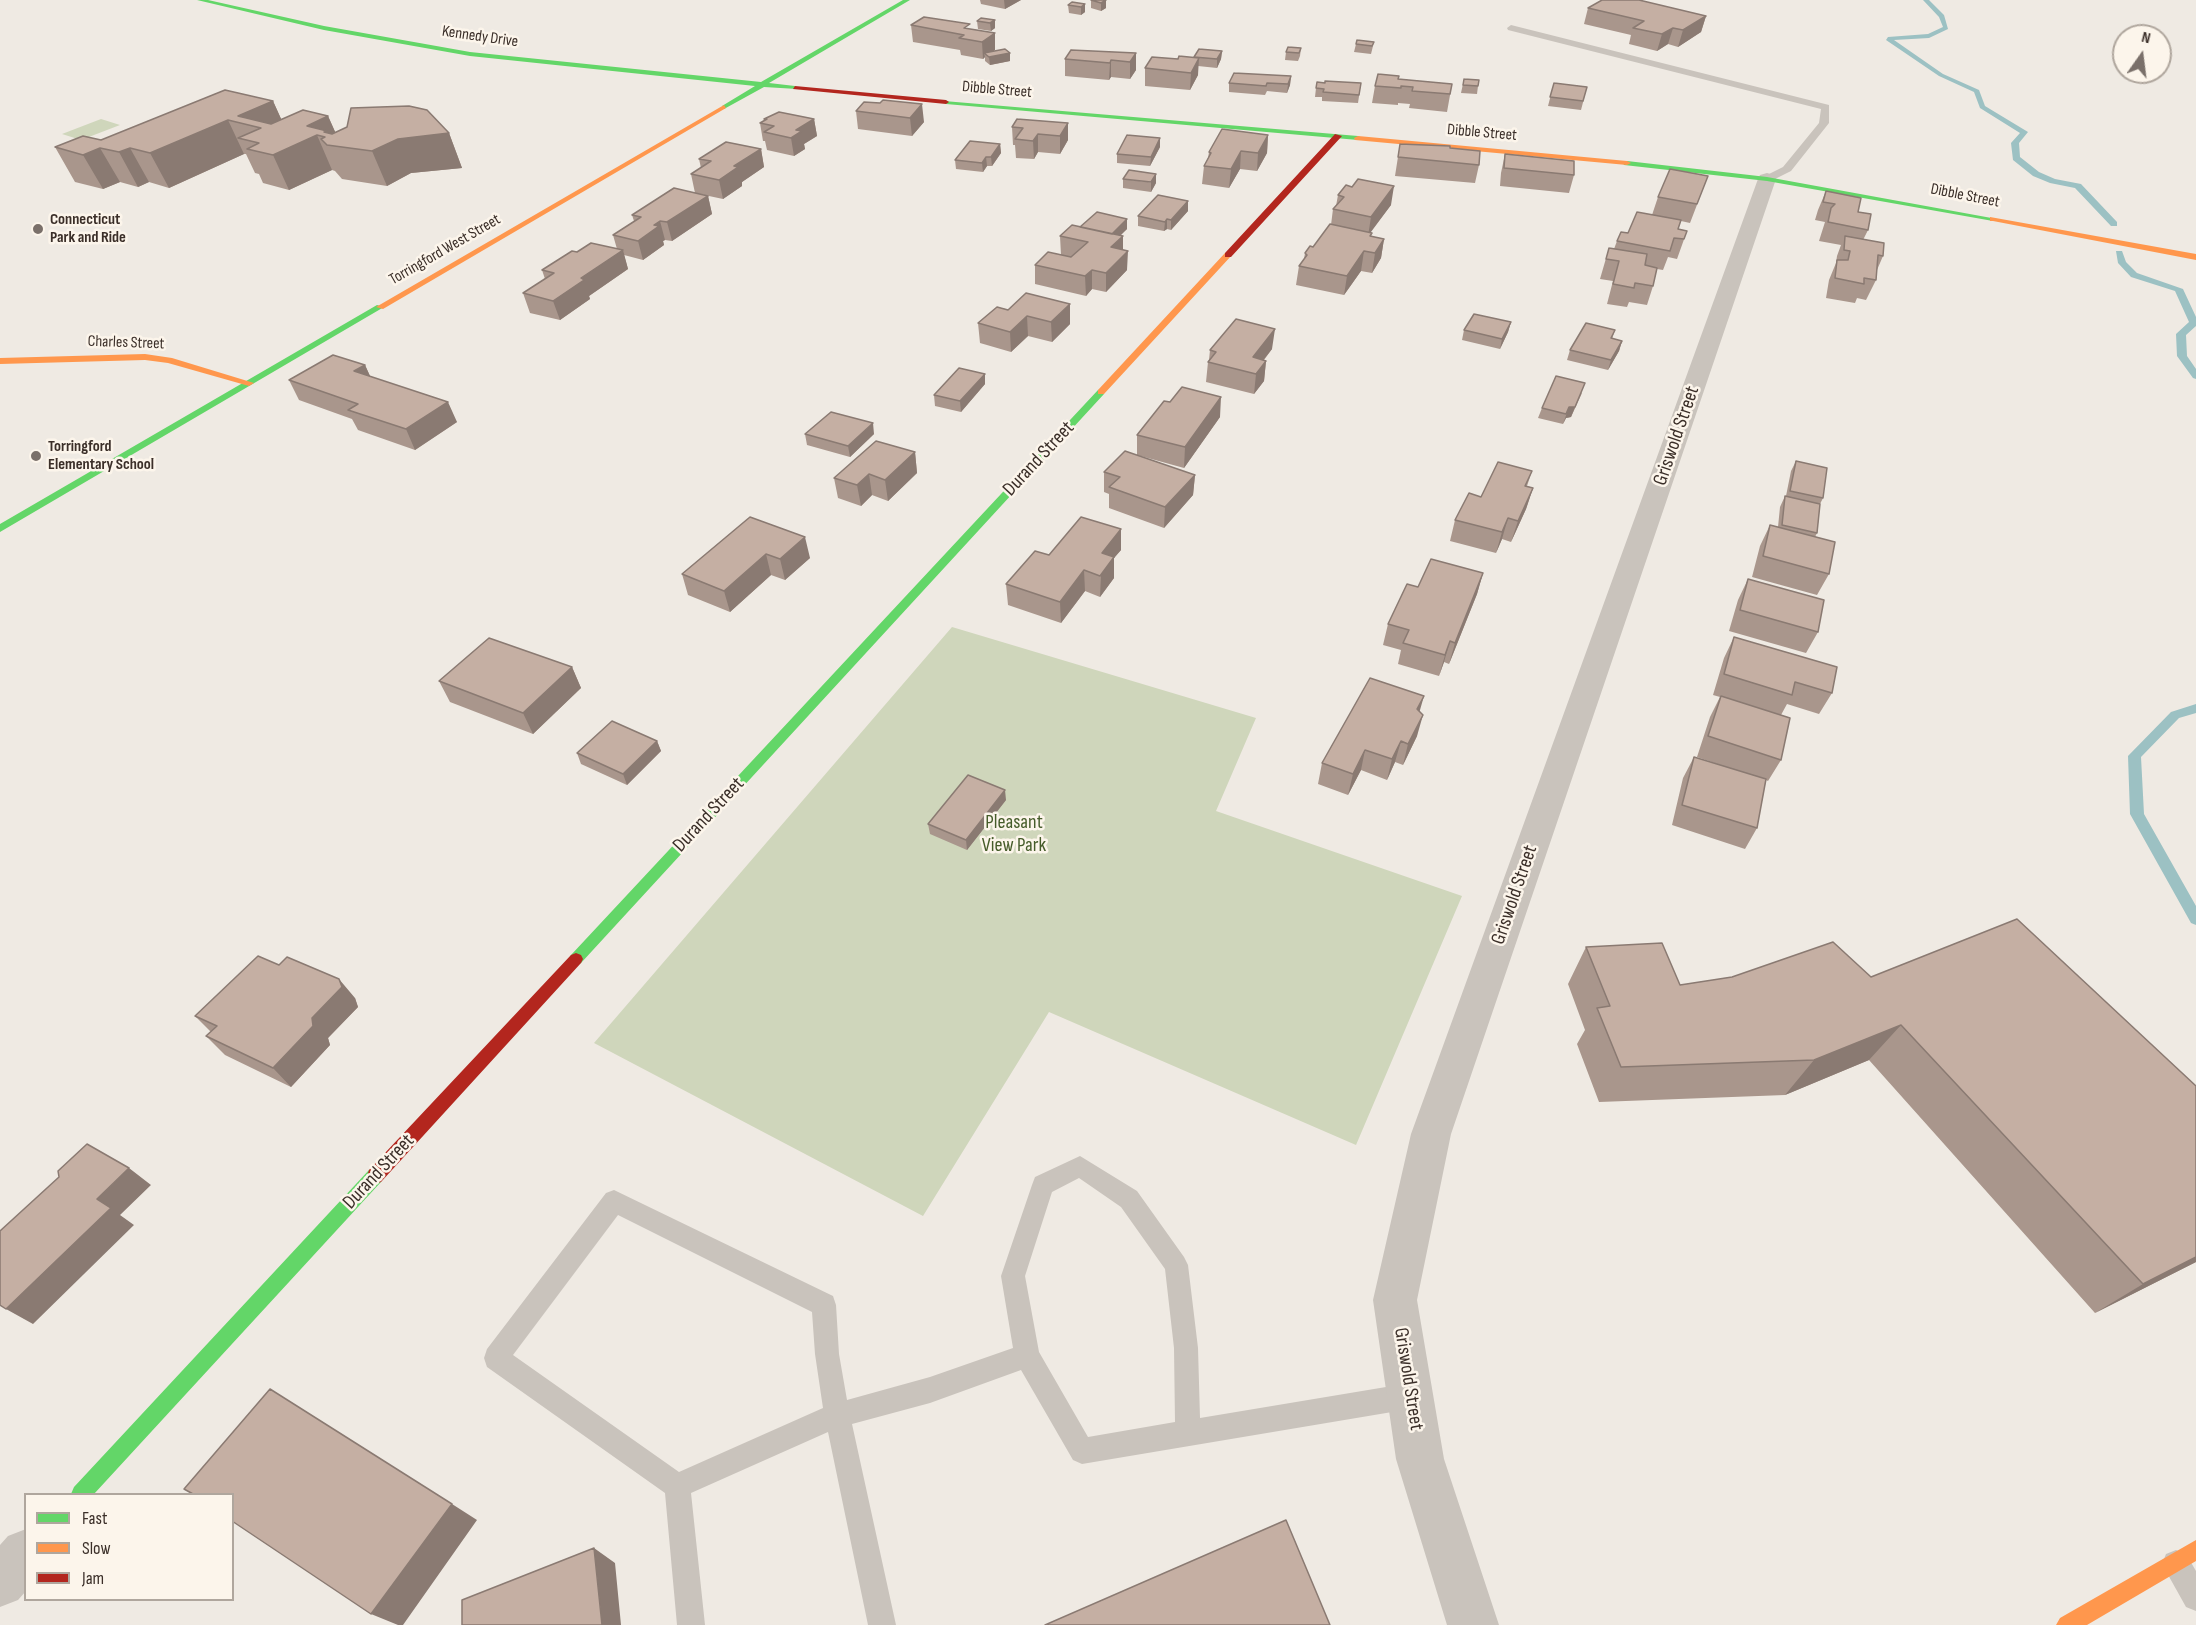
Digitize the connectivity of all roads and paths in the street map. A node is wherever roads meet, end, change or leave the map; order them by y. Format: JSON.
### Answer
{"nodes":[{"id":1,"x":200,"y":0,"type":"edge"},
{"id":2,"x":907,"y":0,"type":"edge"},
{"id":3,"x":1510,"y":28,"type":"dead end"},
{"id":4,"x":758,"y":85,"type":"junction"},
{"id":5,"x":1338,"y":136,"type":"junction"},
{"id":6,"x":1767,"y":179,"type":"junction"},
{"id":7,"x":2196,"y":257,"type":"edge"},
{"id":8,"x":0,"y":362,"type":"edge"},
{"id":9,"x":249,"y":383,"type":"junction"},
{"id":10,"x":0,"y":530,"type":"edge"},
{"id":11,"x":1027,"y":1356,"type":"junction"},
{"id":12,"x":1410,"y":1396,"type":"junction"},
{"id":13,"x":837,"y":1415,"type":"junction"},
{"id":14,"x":1188,"y":1433,"type":"junction"},
{"id":15,"x":677,"y":1486,"type":"junction"},
{"id":16,"x":82,"y":1493,"type":"edge"},
{"id":17,"x":24,"y":1556,"type":"edge"},
{"id":18,"x":2185,"y":1556,"type":"edge"},
{"id":19,"x":0,"y":1582,"type":"edge"},
{"id":20,"x":2196,"y":1597,"type":"edge"},
{"id":21,"x":691,"y":1625,"type":"edge"},
{"id":22,"x":882,"y":1625,"type":"edge"},
{"id":23,"x":1473,"y":1625,"type":"edge"},
{"id":24,"x":2067,"y":1625,"type":"edge"}],
"edges":[{"from":1,"to":4,"type":"main road","name":"Kennedy Drive"},
{"from":2,"to":4,"type":"main road","name":"Torringford West Street"},
{"from":3,"to":6,"type":"lane"},
{"from":4,"to":5,"type":"main road","name":"Dibble Street"},
{"from":4,"to":9,"type":"main road","name":"Torringford West Street"},
{"from":5,"to":6,"type":"main road","name":"Dibble Street"},
{"from":5,"to":16,"type":"main road","name":"Durand Street"},
{"from":6,"to":7,"type":"main road","name":"Dibble Street"},
{"from":6,"to":12,"type":"street","name":"Griswold Street"},
{"from":8,"to":9,"type":"main road","name":"Charles Street"},
{"from":9,"to":10,"type":"main road","name":"Torringford West Street"},
{"from":11,"to":13,"type":"lane"},
{"from":11,"to":14,"type":"lane"},
{"from":11,"to":14,"type":"lane"},
{"from":12,"to":14,"type":"lane"},
{"from":12,"to":23,"type":"street","name":"Griswold Street"},
{"from":13,"to":15,"type":"lane"},
{"from":13,"to":15,"type":"lane"},
{"from":13,"to":22,"type":"lane"},
{"from":15,"to":21,"type":"lane"},
{"from":17,"to":19,"type":"street"},
{"from":18,"to":20,"type":"lane"},
{"from":18,"to":24,"type":"main road"}]}
